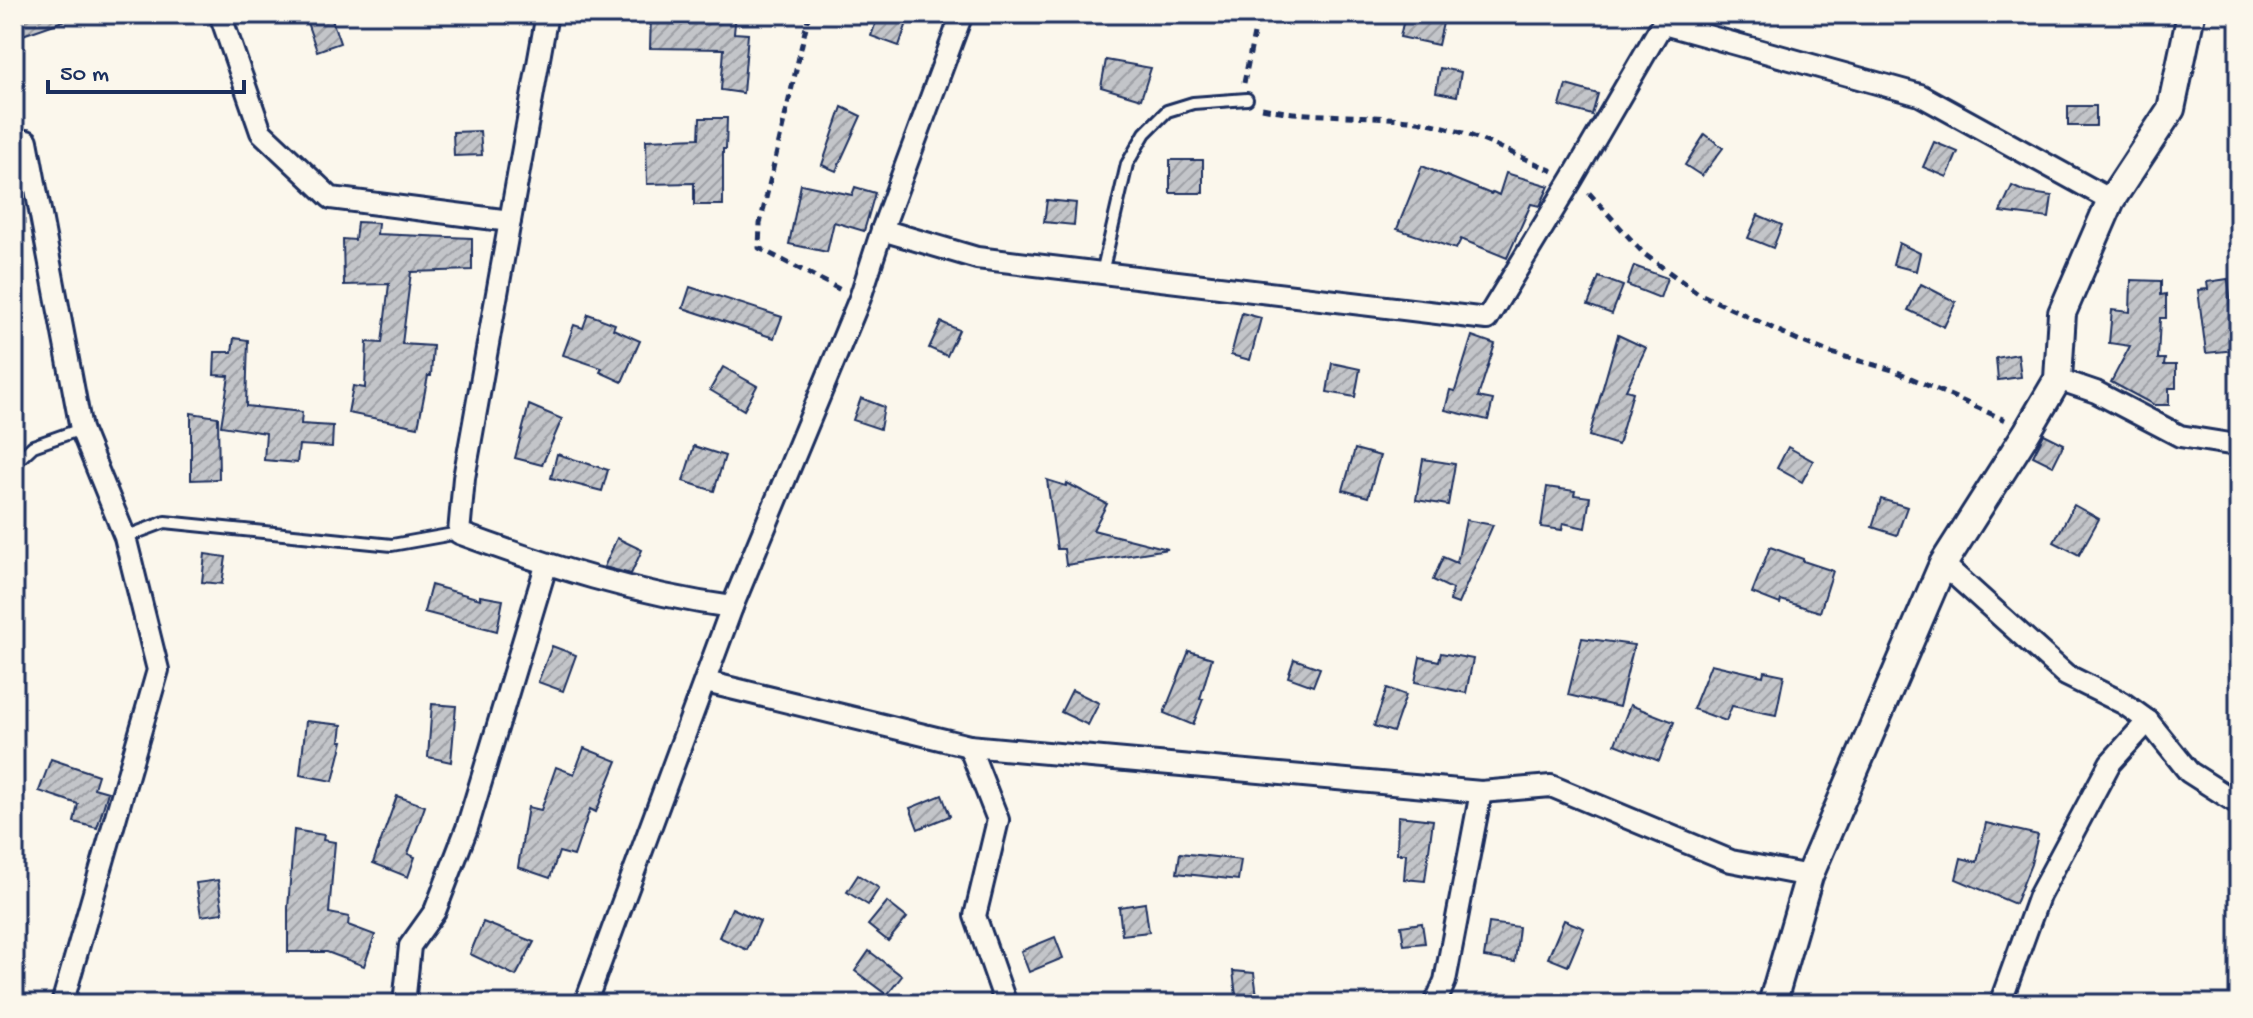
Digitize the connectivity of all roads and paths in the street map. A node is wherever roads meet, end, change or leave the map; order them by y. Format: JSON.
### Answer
{"nodes":[{"id":1,"x":220,"y":14,"type":"edge"},
{"id":2,"x":547,"y":14,"type":"edge"},
{"id":3,"x":809,"y":14,"type":"edge"},
{"id":4,"x":962,"y":14,"type":"edge"},
{"id":5,"x":1258,"y":14,"type":"edge"},
{"id":6,"x":2191,"y":14,"type":"edge"},
{"id":7,"x":1666,"y":19,"type":"edge"},
{"id":8,"x":1247,"y":99,"type":"junction"},
{"id":9,"x":27,"y":141,"type":"dead end"},
{"id":10,"x":1572,"y":179,"type":"junction"},
{"id":11,"x":2111,"y":200,"type":"junction"},
{"id":12,"x":510,"y":221,"type":"junction"},
{"id":13,"x":882,"y":230,"type":"junction"},
{"id":14,"x":1102,"y":273,"type":"junction"},
{"id":15,"x":860,"y":298,"type":"junction"},
{"id":16,"x":2058,"y":379,"type":"junction"},
{"id":17,"x":81,"y":429,"type":"junction"},
{"id":18,"x":2027,"y":432,"type":"junction"},
{"id":19,"x":2236,"y":445,"type":"dead end"},
{"id":20,"x":14,"y":464,"type":"edge"},
{"id":21,"x":459,"y":533,"type":"junction"},
{"id":22,"x":125,"y":537,"type":"junction"},
{"id":23,"x":1943,"y":564,"type":"junction"},
{"id":24,"x":546,"y":566,"type":"junction"},
{"id":25,"x":732,"y":607,"type":"junction"},
{"id":26,"x":706,"y":682,"type":"junction"},
{"id":27,"x":2148,"y":721,"type":"junction"},
{"id":28,"x":969,"y":746,"type":"junction"},
{"id":29,"x":1481,"y":792,"type":"junction"},
{"id":30,"x":2239,"y":804,"type":"edge"},
{"id":31,"x":1809,"y":876,"type":"junction"},
{"id":32,"x":62,"y":1004,"type":"edge"},
{"id":33,"x":404,"y":1004,"type":"edge"},
{"id":34,"x":585,"y":1004,"type":"edge"},
{"id":35,"x":1006,"y":1004,"type":"edge"},
{"id":36,"x":1435,"y":1004,"type":"edge"},
{"id":37,"x":1772,"y":1004,"type":"edge"},
{"id":38,"x":2000,"y":1004,"type":"edge"}],
"edges":[{"from":1,"to":12,"type":"street"},
{"from":2,"to":12,"type":"street"},
{"from":3,"to":15,"type":"path"},
{"from":4,"to":13,"type":"street"},
{"from":5,"to":8,"type":"path"},
{"from":6,"to":11,"type":"street"},
{"from":7,"to":10,"type":"street"},
{"from":7,"to":11,"type":"street"},
{"from":8,"to":10,"type":"path"},
{"from":8,"to":14,"type":"lane"},
{"from":9,"to":17,"type":"street"},
{"from":10,"to":14,"type":"street"},
{"from":10,"to":18,"type":"path"},
{"from":11,"to":16,"type":"street"},
{"from":12,"to":21,"type":"street"},
{"from":13,"to":14,"type":"street"},
{"from":13,"to":15,"type":"street"},
{"from":15,"to":25,"type":"street"},
{"from":16,"to":18,"type":"street"},
{"from":16,"to":19,"type":"street"},
{"from":17,"to":20,"type":"lane"},
{"from":17,"to":22,"type":"street"},
{"from":18,"to":23,"type":"street"},
{"from":21,"to":22,"type":"lane"},
{"from":21,"to":24,"type":"street"},
{"from":22,"to":32,"type":"street"},
{"from":23,"to":27,"type":"street"},
{"from":23,"to":31,"type":"street"},
{"from":24,"to":25,"type":"street"},
{"from":24,"to":33,"type":"street"},
{"from":25,"to":26,"type":"street"},
{"from":26,"to":28,"type":"street"},
{"from":26,"to":34,"type":"street"},
{"from":27,"to":30,"type":"street"},
{"from":27,"to":38,"type":"street"},
{"from":28,"to":29,"type":"street"},
{"from":28,"to":35,"type":"street"},
{"from":29,"to":31,"type":"street"},
{"from":29,"to":36,"type":"street"},
{"from":31,"to":37,"type":"street"}]}
